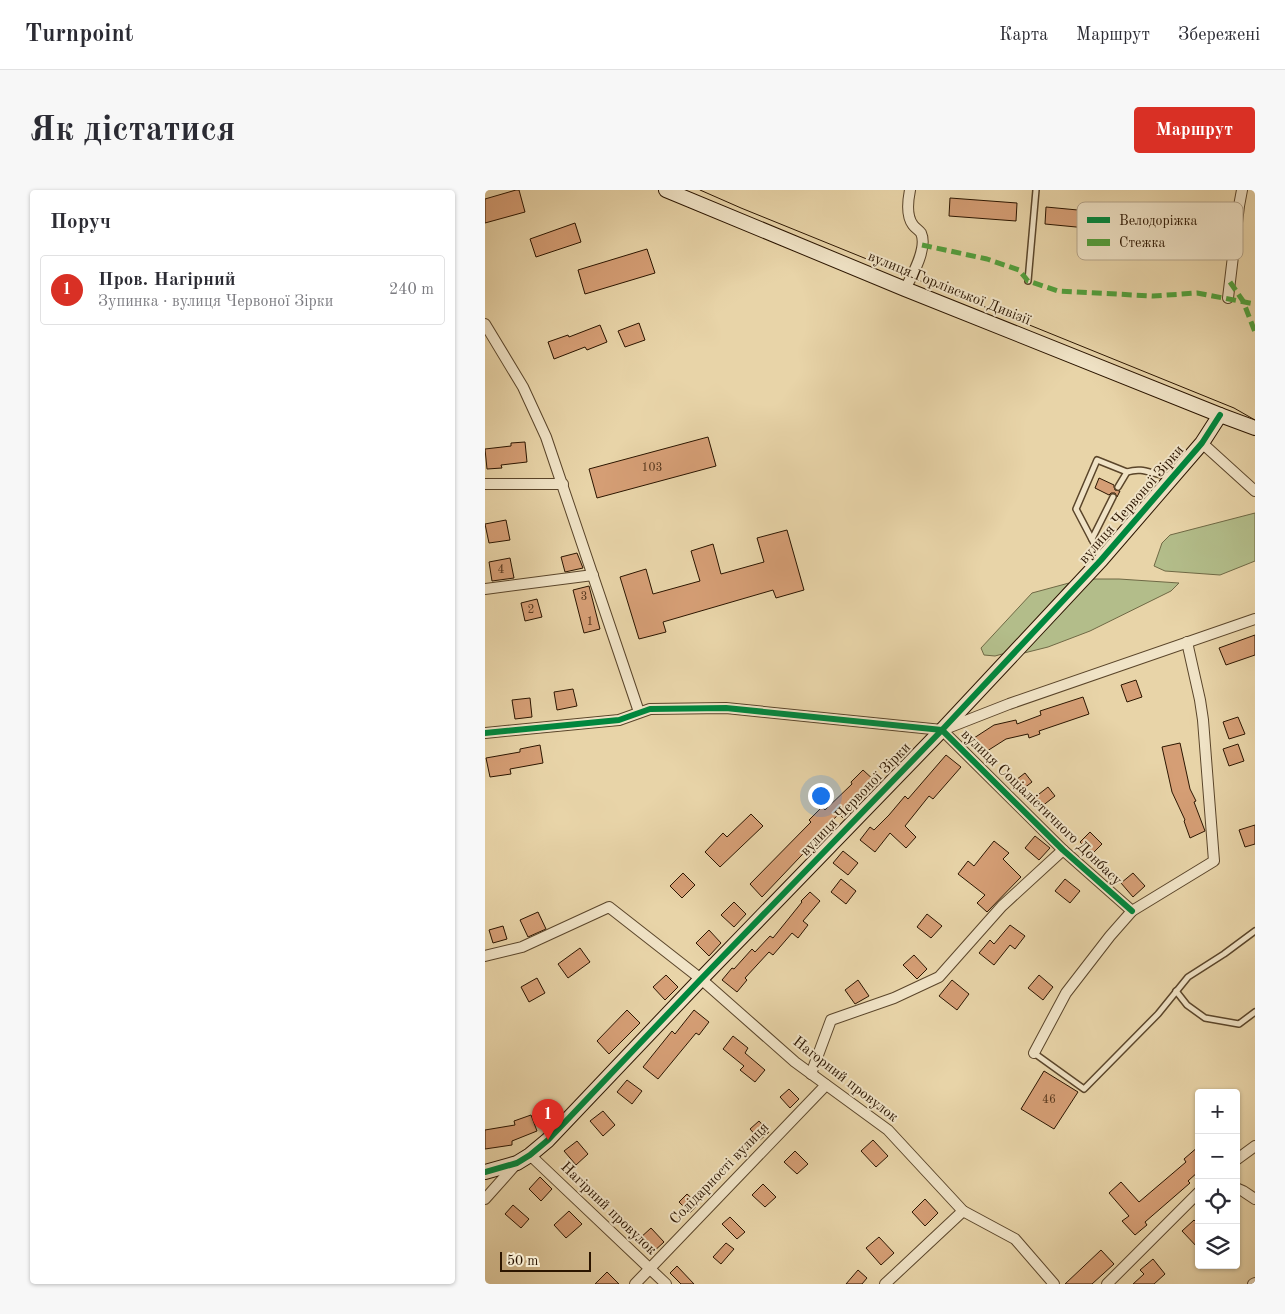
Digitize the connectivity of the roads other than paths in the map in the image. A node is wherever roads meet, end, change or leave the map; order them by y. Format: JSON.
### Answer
{"nodes":[{"id":1,"x":666,"y":190,"type":"edge"},
{"id":2,"x":910,"y":190,"type":"edge"},
{"id":3,"x":1036,"y":190,"type":"edge"},
{"id":4,"x":1233,"y":260,"type":"edge"},
{"id":5,"x":1028,"y":281,"type":"dead end"},
{"id":6,"x":905,"y":289,"type":"junction"},
{"id":7,"x":1228,"y":298,"type":"dead end"},
{"id":8,"x":485,"y":324,"type":"edge"},
{"id":9,"x":490,"y":341,"type":"edge"},
{"id":10,"x":1219,"y":415,"type":"junction"},
{"id":11,"x":1255,"y":428,"type":"edge"},
{"id":12,"x":1202,"y":443,"type":"junction"},
{"id":13,"x":1127,"y":472,"type":"junction"},
{"id":14,"x":1176,"y":474,"type":"junction"},
{"id":15,"x":485,"y":484,"type":"edge"},
{"id":16,"x":563,"y":484,"type":"junction"},
{"id":17,"x":1118,"y":487,"type":"dead end"},
{"id":18,"x":1255,"y":491,"type":"edge"},
{"id":19,"x":1113,"y":497,"type":"dead end"},
{"id":20,"x":1092,"y":539,"type":"junction"},
{"id":21,"x":1101,"y":560,"type":"junction"},
{"id":22,"x":593,"y":575,"type":"junction"},
{"id":23,"x":485,"y":589,"type":"edge"},
{"id":24,"x":1255,"y":619,"type":"edge"},
{"id":25,"x":1187,"y":642,"type":"junction"},
{"id":26,"x":639,"y":712,"type":"junction"},
{"id":27,"x":942,"y":730,"type":"junction"},
{"id":28,"x":485,"y":733,"type":"edge"},
{"id":29,"x":1063,"y":850,"type":"junction"},
{"id":30,"x":1132,"y":911,"type":"junction"},
{"id":31,"x":1255,"y":931,"type":"edge"},
{"id":32,"x":485,"y":956,"type":"edge"},
{"id":33,"x":701,"y":979,"type":"junction"},
{"id":34,"x":1176,"y":992,"type":"junction"},
{"id":35,"x":1255,"y":1012,"type":"edge"},
{"id":36,"x":1034,"y":1053,"type":"joint"},
{"id":37,"x":811,"y":1074,"type":"junction"},
{"id":38,"x":826,"y":1086,"type":"junction"},
{"id":39,"x":1255,"y":1146,"type":"edge"},
{"id":40,"x":530,"y":1155,"type":"junction"},
{"id":41,"x":1240,"y":1157,"type":"edge"},
{"id":42,"x":517,"y":1163,"type":"junction"},
{"id":43,"x":485,"y":1172,"type":"edge"},
{"id":44,"x":1240,"y":1190,"type":"edge"},
{"id":45,"x":1195,"y":1196,"type":"edge"},
{"id":46,"x":485,"y":1199,"type":"edge"},
{"id":47,"x":1255,"y":1199,"type":"edge"},
{"id":48,"x":963,"y":1211,"type":"junction"},
{"id":49,"x":650,"y":1269,"type":"junction"},
{"id":50,"x":635,"y":1284,"type":"edge"},
{"id":51,"x":666,"y":1284,"type":"edge"},
{"id":52,"x":885,"y":1284,"type":"edge"},
{"id":53,"x":1054,"y":1284,"type":"edge"},
{"id":54,"x":1107,"y":1284,"type":"edge"}],
"edges":[{"from":1,"to":6,"type":"street","name":"вулиця Горлівської Дивізії"},
{"from":2,"to":6,"type":"street"},
{"from":3,"to":5,"type":"lane"},
{"from":4,"to":7,"type":"street"},
{"from":6,"to":10,"type":"street","name":"вулиця Горлівської Дивізії"},
{"from":8,"to":9,"type":"street"},
{"from":9,"to":16,"type":"street"},
{"from":10,"to":11,"type":"street","name":"вулиця Горлівської Дивізії"},
{"from":10,"to":12,"type":"street","name":"вулиця Червоної Зірки"},
{"from":12,"to":14,"type":"street","name":"вулиця Червоної Зірки"},
{"from":12,"to":18,"type":"street"},
{"from":13,"to":14,"type":"lane"},
{"from":13,"to":17,"type":"lane"},
{"from":13,"to":20,"type":"lane"},
{"from":14,"to":21,"type":"street","name":"вулиця Червоної Зірки"},
{"from":15,"to":16,"type":"street"},
{"from":16,"to":22,"type":"street"},
{"from":19,"to":20,"type":"lane"},
{"from":20,"to":21,"type":"lane"},
{"from":21,"to":27,"type":"street","name":"вулиця Червоної Зірки"},
{"from":22,"to":23,"type":"street"},
{"from":22,"to":26,"type":"street"},
{"from":24,"to":25,"type":"street"},
{"from":25,"to":27,"type":"street"},
{"from":25,"to":30,"type":"street"},
{"from":26,"to":27,"type":"street","name":"вулиця Соціалістичного Донбасу"},
{"from":26,"to":28,"type":"street","name":"вулиця Соціалістичного Донбасу"},
{"from":27,"to":29,"type":"street","name":"вулиця Соціалістичного Донбасу"},
{"from":27,"to":33,"type":"street","name":"вулиця Червоної Зірки"},
{"from":29,"to":30,"type":"street","name":"вулиця Соціалістичного Донбасу"},
{"from":29,"to":37,"type":"street"},
{"from":30,"to":36,"type":"street"},
{"from":31,"to":34,"type":"lane"},
{"from":32,"to":33,"type":"street","name":"Нагорний провулок"},
{"from":33,"to":37,"type":"street","name":"Нагорний провулок"},
{"from":33,"to":40,"type":"street","name":"вулиця Червоної Зірки"},
{"from":34,"to":35,"type":"lane"},
{"from":34,"to":36,"type":"lane"},
{"from":37,"to":38,"type":"street","name":"Нагорний провулок"},
{"from":38,"to":48,"type":"street","name":"Нагорний провулок"},
{"from":38,"to":49,"type":"street","name":"Солідарності вулиця"},
{"from":39,"to":41,"type":"street"},
{"from":40,"to":42,"type":"street","name":"вулиця Червоної Зірки"},
{"from":40,"to":49,"type":"street","name":"Нагірний провулок"},
{"from":42,"to":43,"type":"street","name":"вулиця Червоної Зірки"},
{"from":42,"to":46,"type":"street"},
{"from":44,"to":47,"type":"street"},
{"from":45,"to":54,"type":"street"},
{"from":48,"to":52,"type":"street"},
{"from":48,"to":53,"type":"street","name":"Нагорний провулок"},
{"from":49,"to":50,"type":"street","name":"Солідарності вулиця"},
{"from":49,"to":51,"type":"street","name":"Нагірний провулок"}]}
